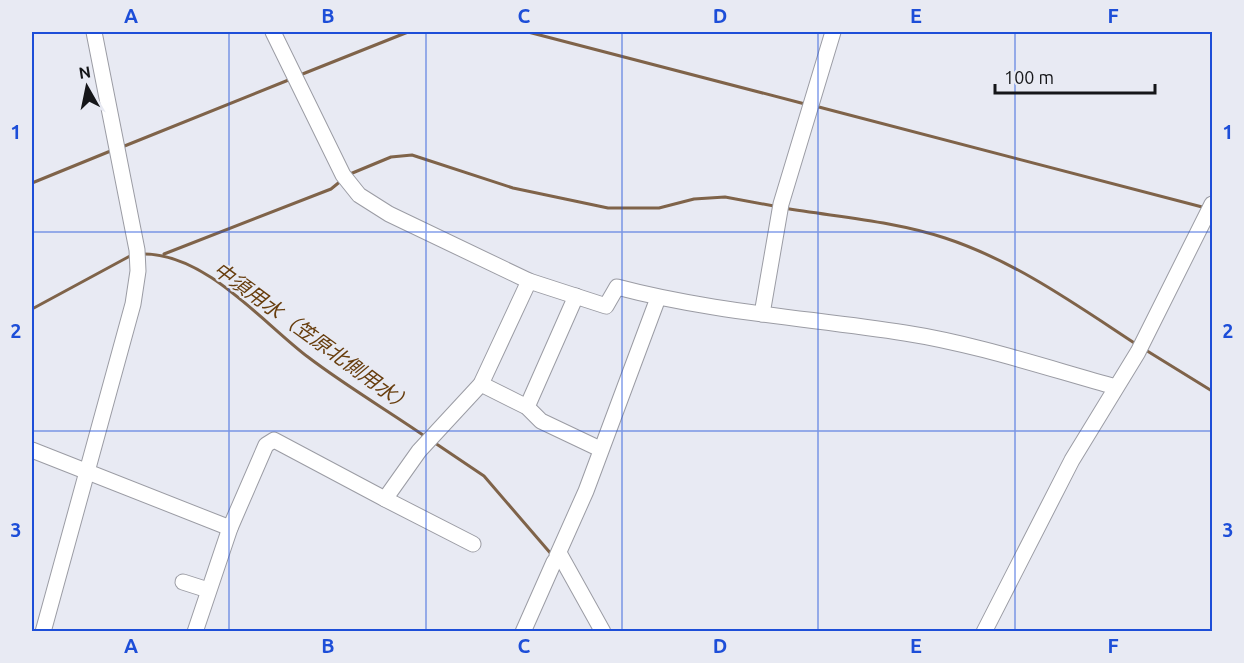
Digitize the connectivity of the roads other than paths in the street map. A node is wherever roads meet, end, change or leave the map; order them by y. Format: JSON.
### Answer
{"nodes":[{"id":1,"x":94,"y":32,"type":"edge"},
{"id":2,"x":273,"y":32,"type":"edge"},
{"id":3,"x":833,"y":32,"type":"edge"},
{"id":4,"x":1212,"y":204,"type":"edge"},
{"id":5,"x":529,"y":281,"type":"junction"},
{"id":6,"x":576,"y":296,"type":"junction"},
{"id":7,"x":658,"y":298,"type":"junction"},
{"id":8,"x":762,"y":314,"type":"junction"},
{"id":9,"x":481,"y":384,"type":"junction"},
{"id":10,"x":1116,"y":387,"type":"junction"},
{"id":11,"x":527,"y":407,"type":"junction"},
{"id":12,"x":600,"y":449,"type":"junction"},
{"id":13,"x":32,"y":450,"type":"edge"},
{"id":14,"x":86,"y":471,"type":"junction"},
{"id":15,"x":385,"y":499,"type":"junction"},
{"id":16,"x":230,"y":528,"type":"junction"},
{"id":17,"x":473,"y":544,"type":"dead end"},
{"id":18,"x":557,"y":557,"type":"junction"},
{"id":19,"x":183,"y":582,"type":"dead end"},
{"id":20,"x":208,"y":590,"type":"junction"},
{"id":21,"x":43,"y":632,"type":"edge"},
{"id":22,"x":195,"y":632,"type":"edge"},
{"id":23,"x":523,"y":632,"type":"edge"},
{"id":24,"x":603,"y":632,"type":"edge"},
{"id":25,"x":984,"y":632,"type":"edge"}],
"edges":[{"from":1,"to":14,"type":"street"},
{"from":2,"to":5,"type":"street"},
{"from":3,"to":8,"type":"street"},
{"from":4,"to":10,"type":"street"},
{"from":5,"to":6,"type":"street"},
{"from":5,"to":9,"type":"street"},
{"from":6,"to":7,"type":"street"},
{"from":6,"to":11,"type":"street"},
{"from":7,"to":8,"type":"street"},
{"from":7,"to":12,"type":"street"},
{"from":8,"to":10,"type":"street"},
{"from":9,"to":11,"type":"street"},
{"from":9,"to":15,"type":"street"},
{"from":10,"to":25,"type":"street"},
{"from":11,"to":12,"type":"street"},
{"from":12,"to":18,"type":"street"},
{"from":13,"to":14,"type":"street"},
{"from":14,"to":16,"type":"street"},
{"from":14,"to":21,"type":"street"},
{"from":15,"to":16,"type":"street"},
{"from":15,"to":17,"type":"street"},
{"from":16,"to":20,"type":"street"},
{"from":18,"to":23,"type":"street"},
{"from":18,"to":24,"type":"street"},
{"from":19,"to":20,"type":"street"},
{"from":20,"to":22,"type":"street"}]}
